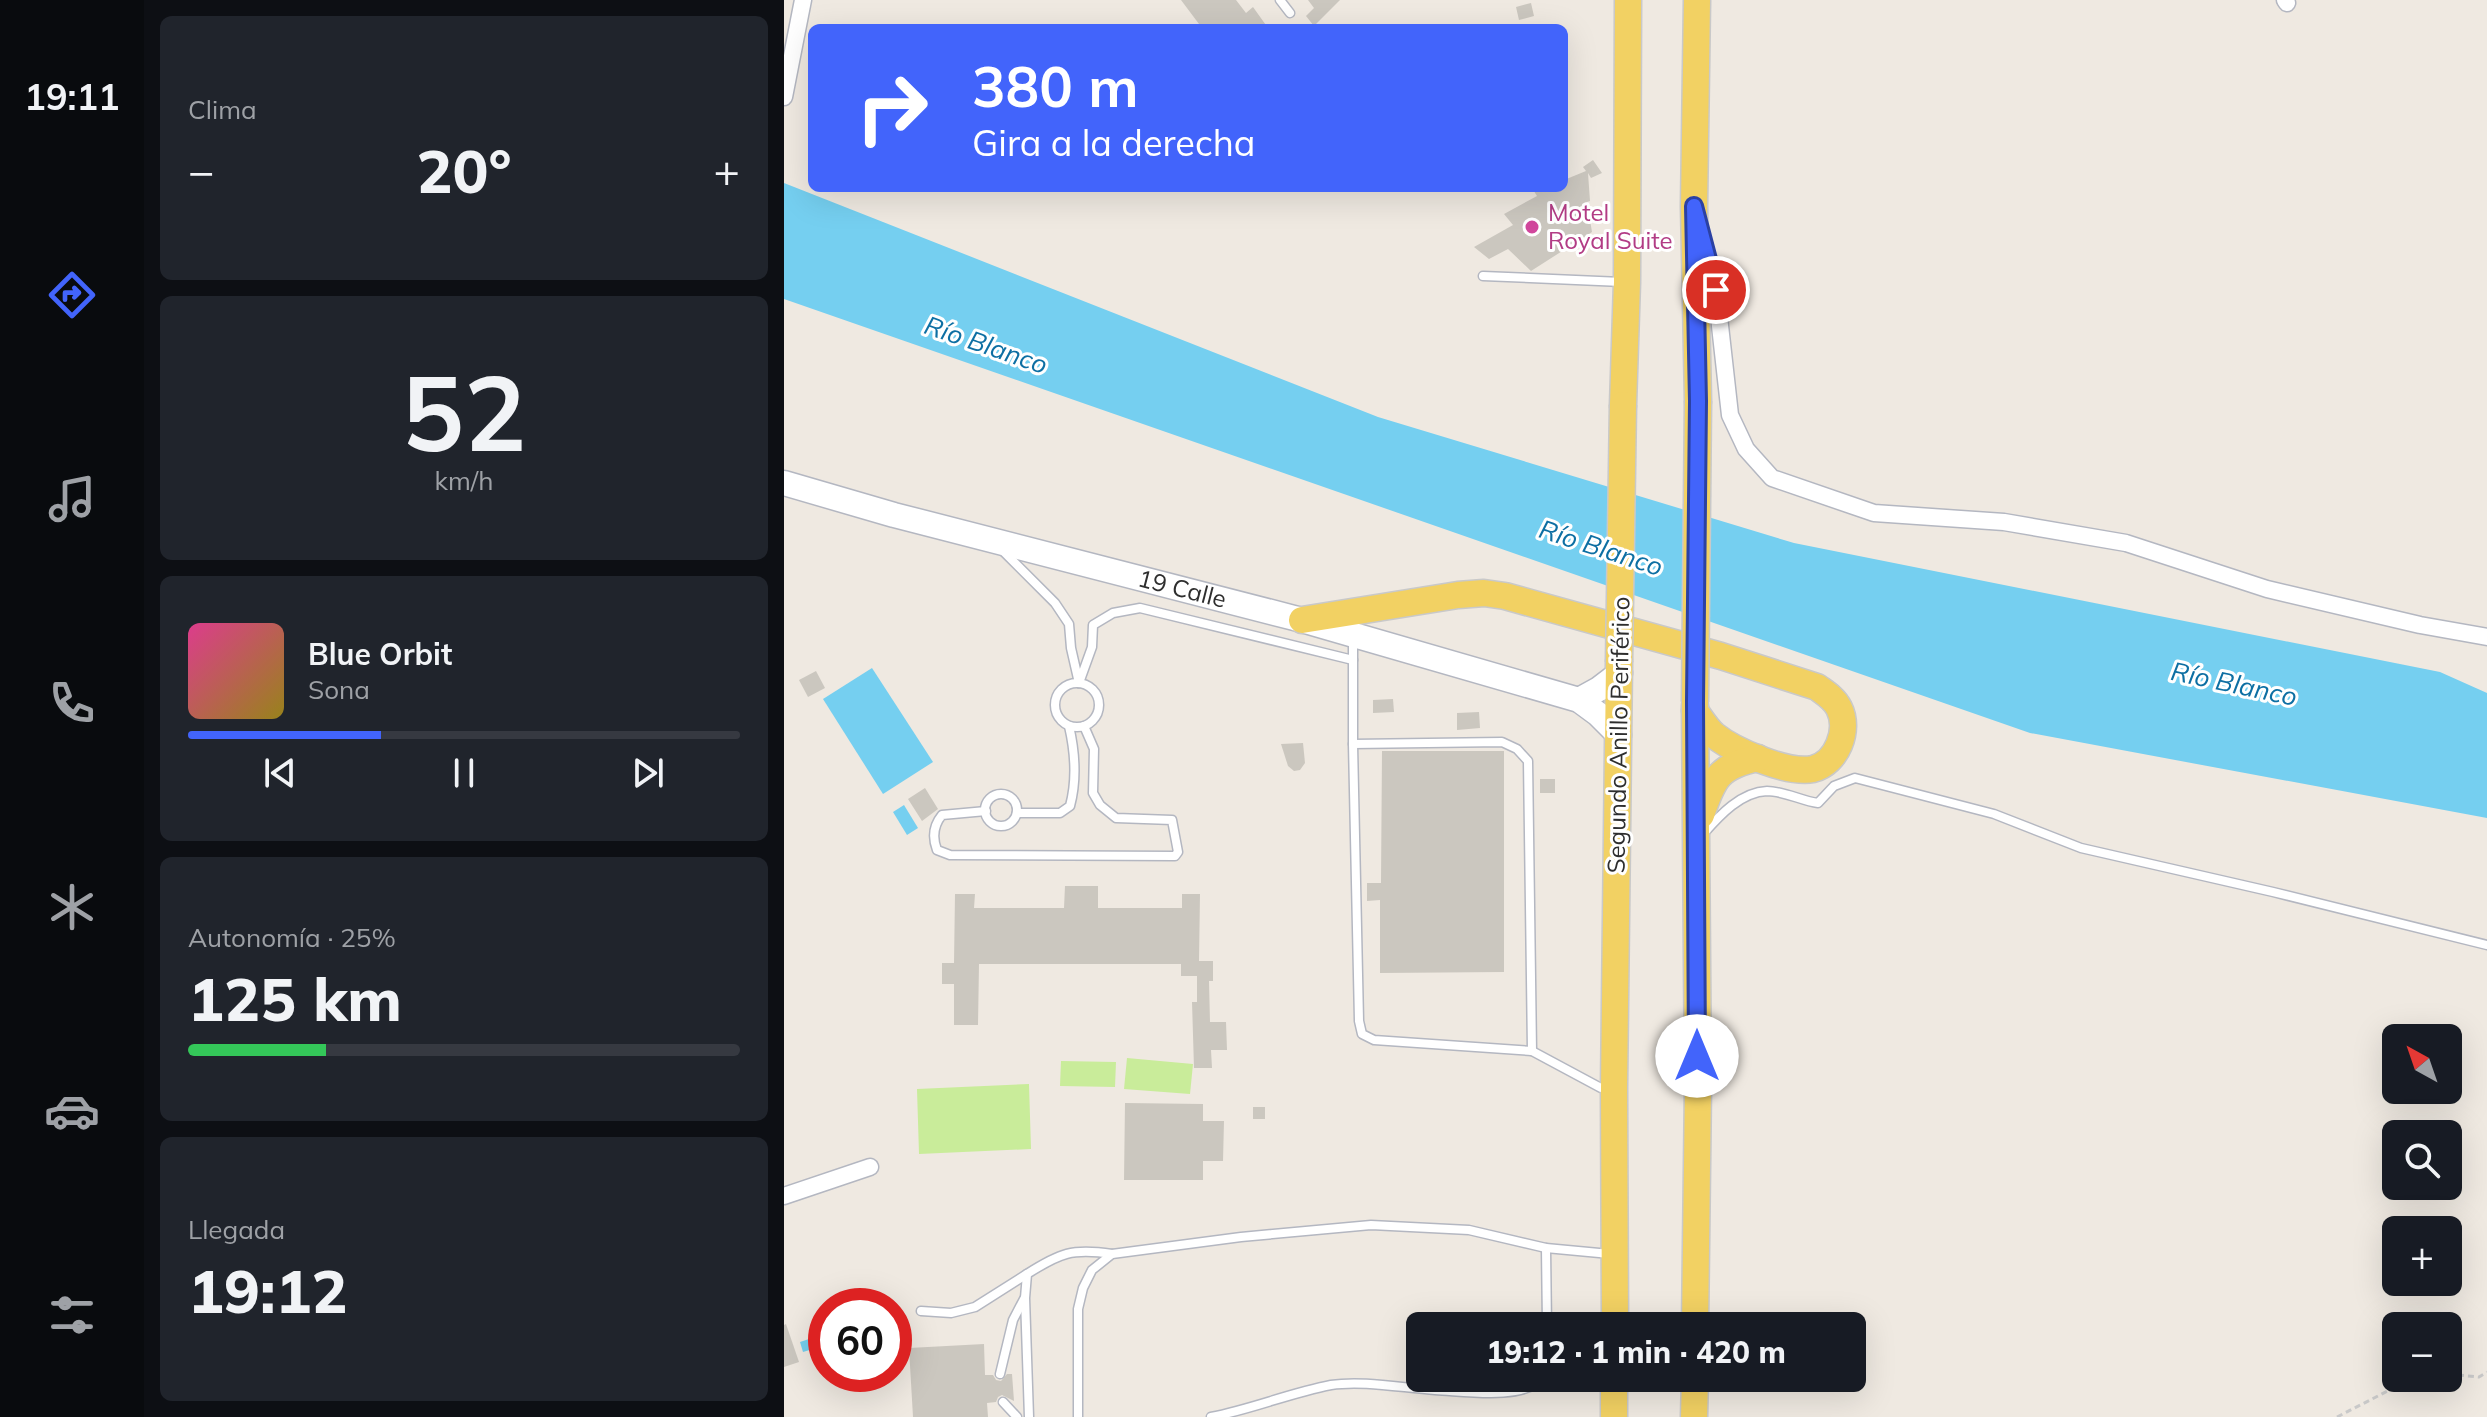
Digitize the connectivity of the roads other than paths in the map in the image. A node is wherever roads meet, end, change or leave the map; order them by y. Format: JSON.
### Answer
{"nodes":[{"id":1,"x":803,"y":0,"type":"edge"},
{"id":2,"x":1280,"y":0,"type":"edge"},
{"id":3,"x":1628,"y":0,"type":"edge"},
{"id":4,"x":1697,"y":0,"type":"edge"},
{"id":5,"x":1290,"y":13,"type":"dead end"},
{"id":6,"x":790,"y":37,"type":"edge"},
{"id":7,"x":784,"y":97,"type":"edge"},
{"id":8,"x":1694,"y":206,"type":"junction"},
{"id":9,"x":1483,"y":276,"type":"dead end"},
{"id":10,"x":1627,"y":282,"type":"junction"},
{"id":11,"x":784,"y":483,"type":"edge"},
{"id":12,"x":991,"y":540,"type":"junction"},
{"id":13,"x":1302,"y":620,"type":"junction"},
{"id":14,"x":1353,"y":634,"type":"junction"},
{"id":15,"x":2487,"y":637,"type":"edge"},
{"id":16,"x":1353,"y":660,"type":"junction"},
{"id":17,"x":1619,"y":668,"type":"junction"},
{"id":18,"x":1079,"y":683,"type":"junction"},
{"id":19,"x":1579,"y":700,"type":"junction"},
{"id":20,"x":1695,"y":707,"type":"junction"},
{"id":21,"x":1069,"y":726,"type":"junction"},
{"id":22,"x":1084,"y":726,"type":"junction"},
{"id":23,"x":1619,"y":735,"type":"junction"},
{"id":24,"x":1353,"y":744,"type":"junction"},
{"id":25,"x":1758,"y":758,"type":"junction"},
{"id":26,"x":986,"y":811,"type":"junction"},
{"id":27,"x":1017,"y":813,"type":"junction"},
{"id":28,"x":1696,"y":837,"type":"junction"},
{"id":29,"x":2487,"y":945,"type":"edge"},
{"id":30,"x":1532,"y":1051,"type":"junction"},
{"id":31,"x":1614,"y":1088,"type":"junction"},
{"id":32,"x":870,"y":1167,"type":"dead end"},
{"id":33,"x":784,"y":1196,"type":"edge"},
{"id":34,"x":1546,"y":1248,"type":"junction"},
{"id":35,"x":1112,"y":1254,"type":"junction"},
{"id":36,"x":1615,"y":1254,"type":"junction"},
{"id":37,"x":1027,"y":1274,"type":"junction"},
{"id":38,"x":1025,"y":1298,"type":"junction"},
{"id":39,"x":921,"y":1311,"type":"dead end"},
{"id":40,"x":1547,"y":1312,"type":"edge"},
{"id":41,"x":1615,"y":1312,"type":"edge"},
{"id":42,"x":1695,"y":1312,"type":"edge"},
{"id":43,"x":1000,"y":1374,"type":"dead end"},
{"id":44,"x":1406,"y":1387,"type":"edge"},
{"id":45,"x":1614,"y":1392,"type":"edge"},
{"id":46,"x":1695,"y":1392,"type":"edge"},
{"id":47,"x":1003,"y":1402,"type":"dead end"},
{"id":48,"x":1017,"y":1417,"type":"edge"},
{"id":49,"x":1029,"y":1417,"type":"edge"},
{"id":50,"x":1078,"y":1417,"type":"edge"},
{"id":51,"x":1211,"y":1417,"type":"edge"},
{"id":52,"x":1614,"y":1417,"type":"edge"},
{"id":53,"x":1694,"y":1417,"type":"edge"}],
"edges":[{"from":1,"to":6,"type":"street"},
{"from":2,"to":5,"type":"lane"},
{"from":3,"to":10,"type":"main road","name":"Segundo Anillo Periférico"},
{"from":4,"to":8,"type":"main road"},
{"from":6,"to":7,"type":"street"},
{"from":8,"to":15,"type":"street"},
{"from":8,"to":20,"type":"main road","bridge":true},
{"from":9,"to":10,"type":"lane"},
{"from":10,"to":17,"type":"main road","name":"Segundo Anillo Periférico","bridge":true},
{"from":11,"to":12,"type":"main road","name":"19 Calle"},
{"from":12,"to":13,"type":"main road","name":"19 Calle"},
{"from":12,"to":18,"type":"lane"},
{"from":13,"to":14,"type":"main road","name":"19 Calle"},
{"from":13,"to":25,"type":"main road"},
{"from":14,"to":16,"type":"lane"},
{"from":14,"to":19,"type":"main road","name":"19 Calle"},
{"from":16,"to":18,"type":"lane"},
{"from":16,"to":24,"type":"lane"},
{"from":17,"to":19,"type":"main road"},
{"from":17,"to":23,"type":"main road","name":"Segundo Anillo Periférico"},
{"from":18,"to":21,"type":"lane"},
{"from":18,"to":22,"type":"lane"},
{"from":19,"to":23,"type":"main road","name":"19 Calle"},
{"from":20,"to":25,"type":"main road"},
{"from":20,"to":28,"type":"main road"},
{"from":21,"to":22,"type":"lane"},
{"from":21,"to":27,"type":"lane"},
{"from":22,"to":26,"type":"lane"},
{"from":23,"to":31,"type":"main road","name":"Segundo Anillo Periférico"},
{"from":24,"to":30,"type":"lane"},
{"from":24,"to":30,"type":"lane"},
{"from":25,"to":28,"type":"main road"},
{"from":26,"to":27,"type":"lane"},
{"from":26,"to":27,"type":"lane"},
{"from":28,"to":29,"type":"lane"},
{"from":28,"to":42,"type":"main road"},
{"from":30,"to":31,"type":"lane"},
{"from":31,"to":36,"type":"main road","name":"Segundo Anillo Periférico"},
{"from":32,"to":33,"type":"street"},
{"from":34,"to":35,"type":"lane"},
{"from":34,"to":36,"type":"lane"},
{"from":34,"to":40,"type":"lane"},
{"from":35,"to":37,"type":"lane"},
{"from":35,"to":50,"type":"lane"},
{"from":36,"to":41,"type":"main road","name":"Segundo Anillo Periférico"},
{"from":37,"to":38,"type":"lane"},
{"from":37,"to":39,"type":"lane"},
{"from":38,"to":43,"type":"lane"},
{"from":38,"to":49,"type":"lane"},
{"from":44,"to":51,"type":"lane"},
{"from":45,"to":52,"type":"main road"},
{"from":46,"to":53,"type":"main road"},
{"from":47,"to":48,"type":"lane"}]}
